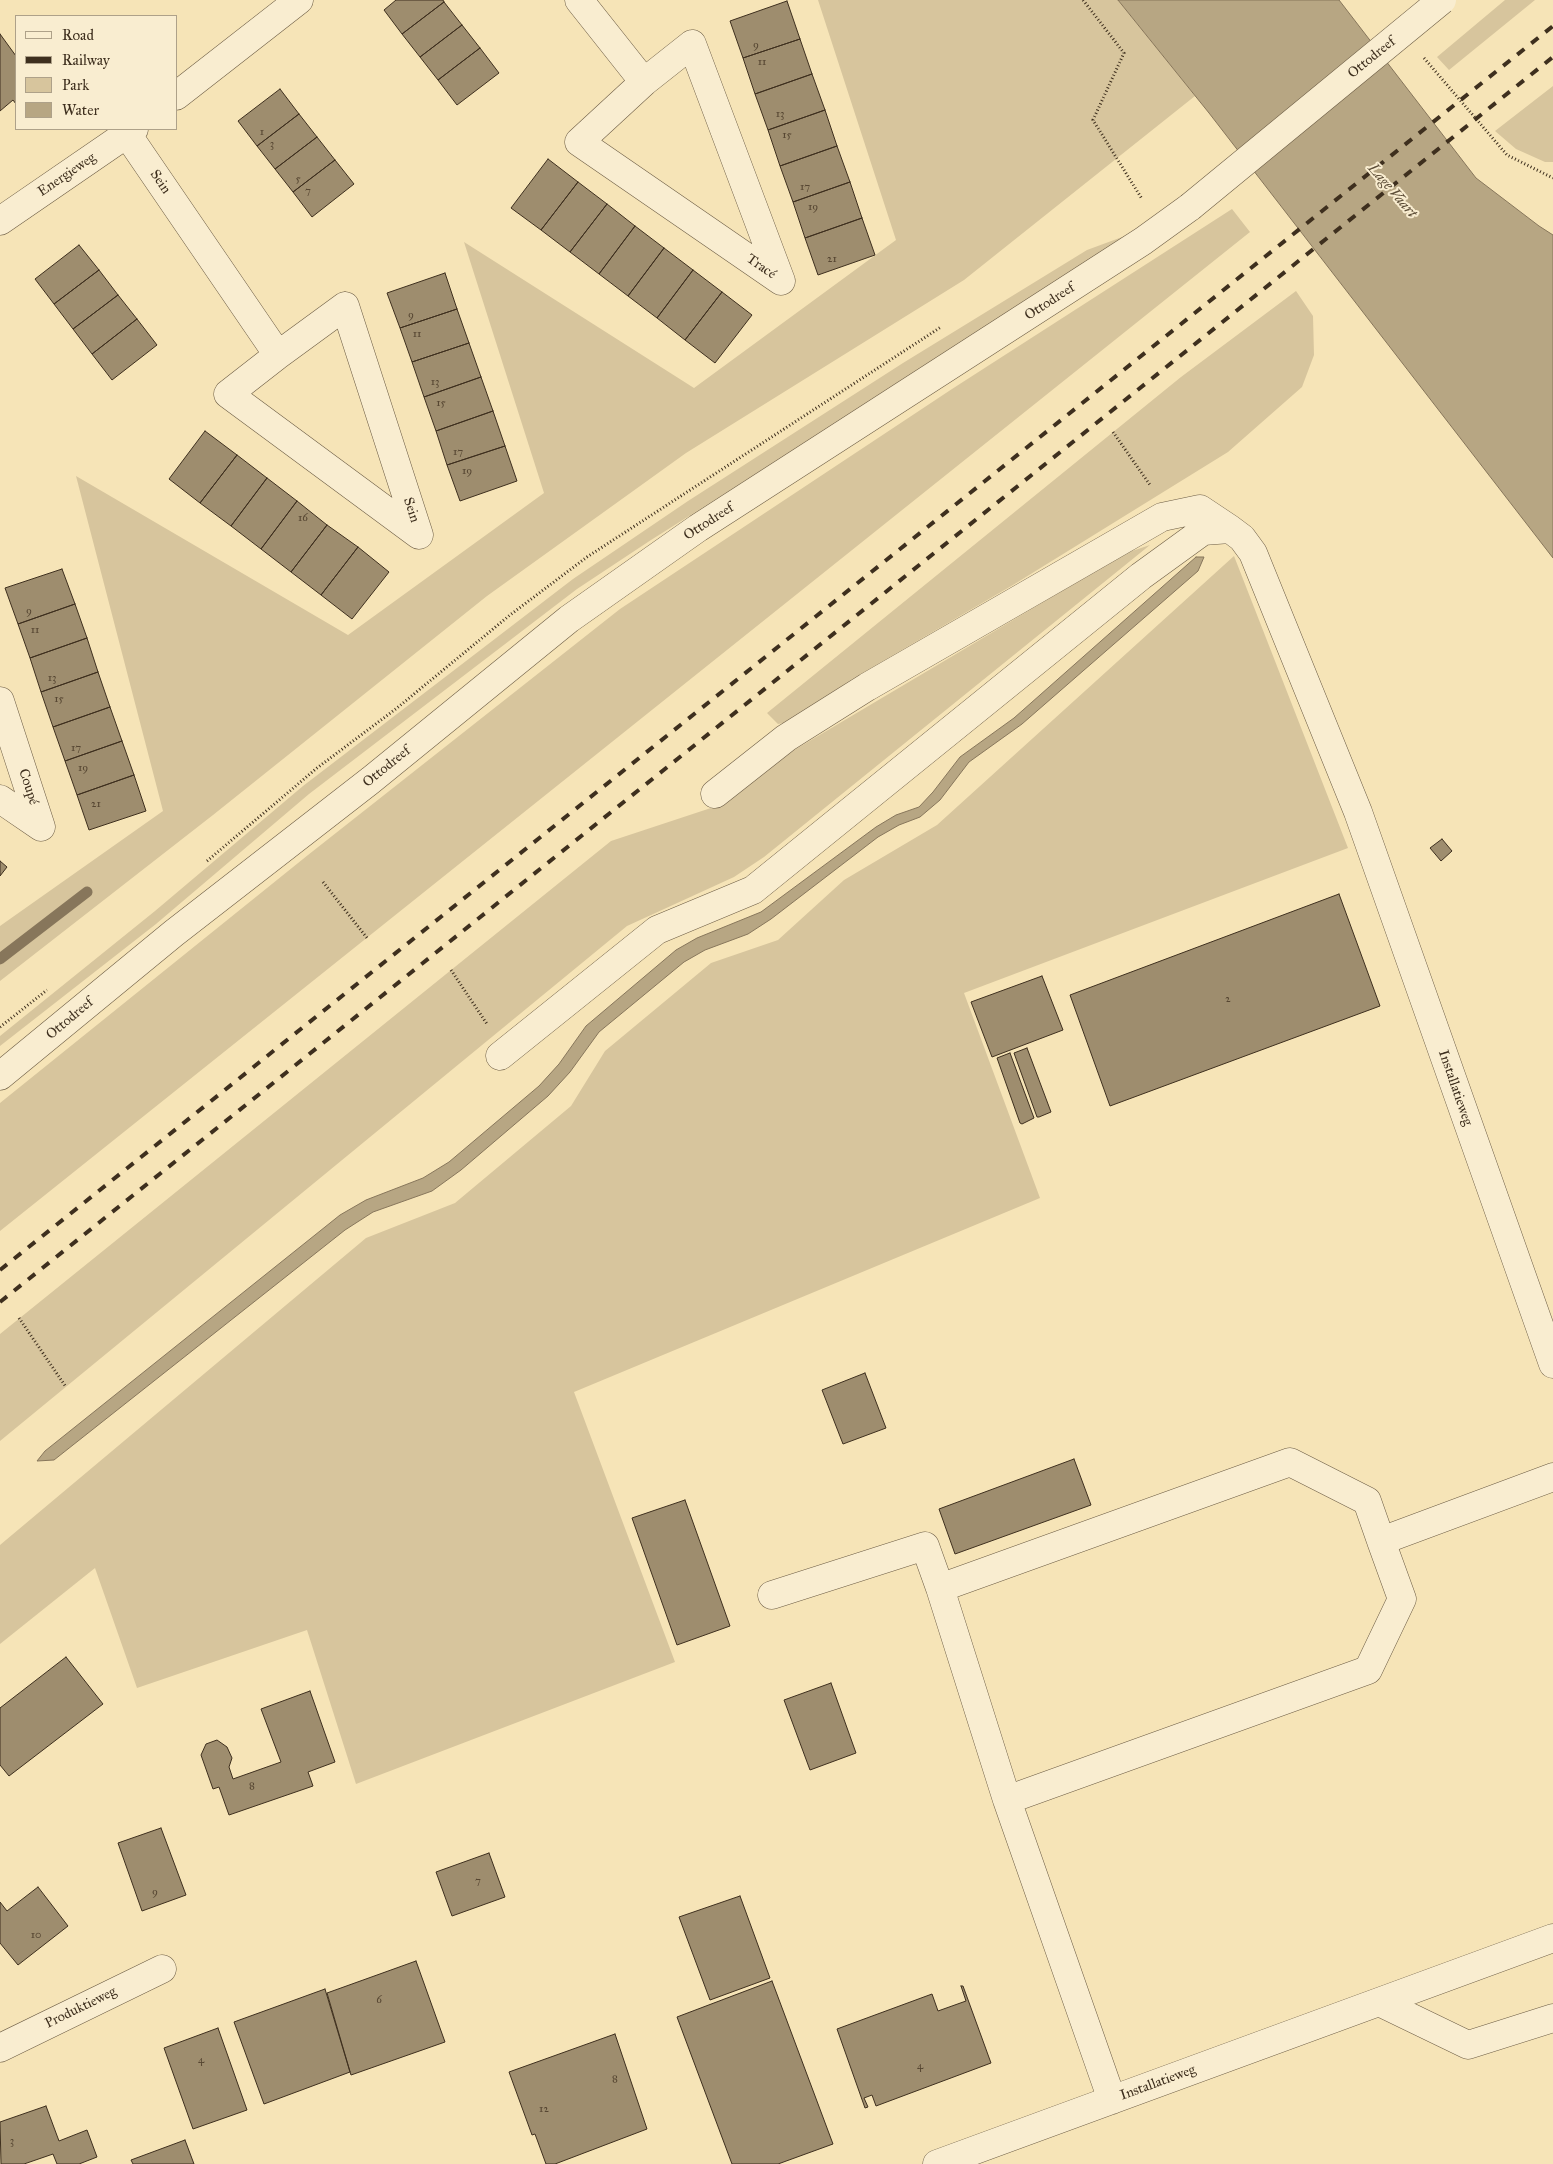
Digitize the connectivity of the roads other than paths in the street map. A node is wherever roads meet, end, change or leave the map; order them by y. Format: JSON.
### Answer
{"nodes":[{"id":1,"x":299,"y":0,"type":"edge"},
{"id":2,"x":579,"y":0,"type":"edge"},
{"id":3,"x":1442,"y":0,"type":"edge"},
{"id":4,"x":644,"y":82,"type":"junction"},
{"id":5,"x":178,"y":94,"type":"edge"},
{"id":6,"x":130,"y":131,"type":"edge"},
{"id":7,"x":0,"y":221,"type":"edge"},
{"id":8,"x":278,"y":355,"type":"junction"},
{"id":9,"x":1230,"y":529,"type":"junction"},
{"id":10,"x":0,"y":701,"type":"edge"},
{"id":11,"x":715,"y":794,"type":"dead end"},
{"id":12,"x":0,"y":799,"type":"edge"},
{"id":13,"x":500,"y":1056,"type":"dead end"},
{"id":14,"x":0,"y":1076,"type":"edge"},
{"id":15,"x":1553,"y":1364,"type":"edge"},
{"id":16,"x":1553,"y":1477,"type":"edge"},
{"id":17,"x":1381,"y":1541,"type":"junction"},
{"id":18,"x":940,"y":1588,"type":"junction"},
{"id":19,"x":772,"y":1595,"type":"dead end"},
{"id":20,"x":1007,"y":1800,"type":"junction"},
{"id":21,"x":1553,"y":1938,"type":"edge"},
{"id":22,"x":162,"y":1968,"type":"dead end"},
{"id":23,"x":1379,"y":2002,"type":"junction"},
{"id":24,"x":1553,"y":2018,"type":"edge"},
{"id":25,"x":0,"y":2048,"type":"edge"},
{"id":26,"x":1112,"y":2100,"type":"junction"},
{"id":27,"x":937,"y":2164,"type":"edge"}],
"edges":[{"from":1,"to":5,"type":"street"},
{"from":2,"to":4,"type":"street"},
{"from":3,"to":14,"type":"street","name":"Ottodreef","bridge":true},
{"from":4,"to":4,"type":"street","name":"Tracé"},
{"from":6,"to":7,"type":"street","name":"Energieweg"},
{"from":6,"to":8,"type":"street","name":"Sein"},
{"from":8,"to":8,"type":"street","name":"Sein"},
{"from":9,"to":11,"type":"street","name":"Installatieweg"},
{"from":9,"to":13,"type":"street"},
{"from":9,"to":15,"type":"street","name":"Installatieweg"},
{"from":10,"to":12,"type":"street","name":"Coupé"},
{"from":16,"to":17,"type":"street"},
{"from":17,"to":18,"type":"street"},
{"from":17,"to":20,"type":"street"},
{"from":18,"to":19,"type":"street"},
{"from":18,"to":20,"type":"street"},
{"from":20,"to":26,"type":"street"},
{"from":21,"to":23,"type":"street","name":"Installatieweg"},
{"from":22,"to":25,"type":"street","name":"Produktieweg"},
{"from":23,"to":24,"type":"street"},
{"from":23,"to":26,"type":"street","name":"Installatieweg"},
{"from":26,"to":27,"type":"street","name":"Installatieweg"}]}
